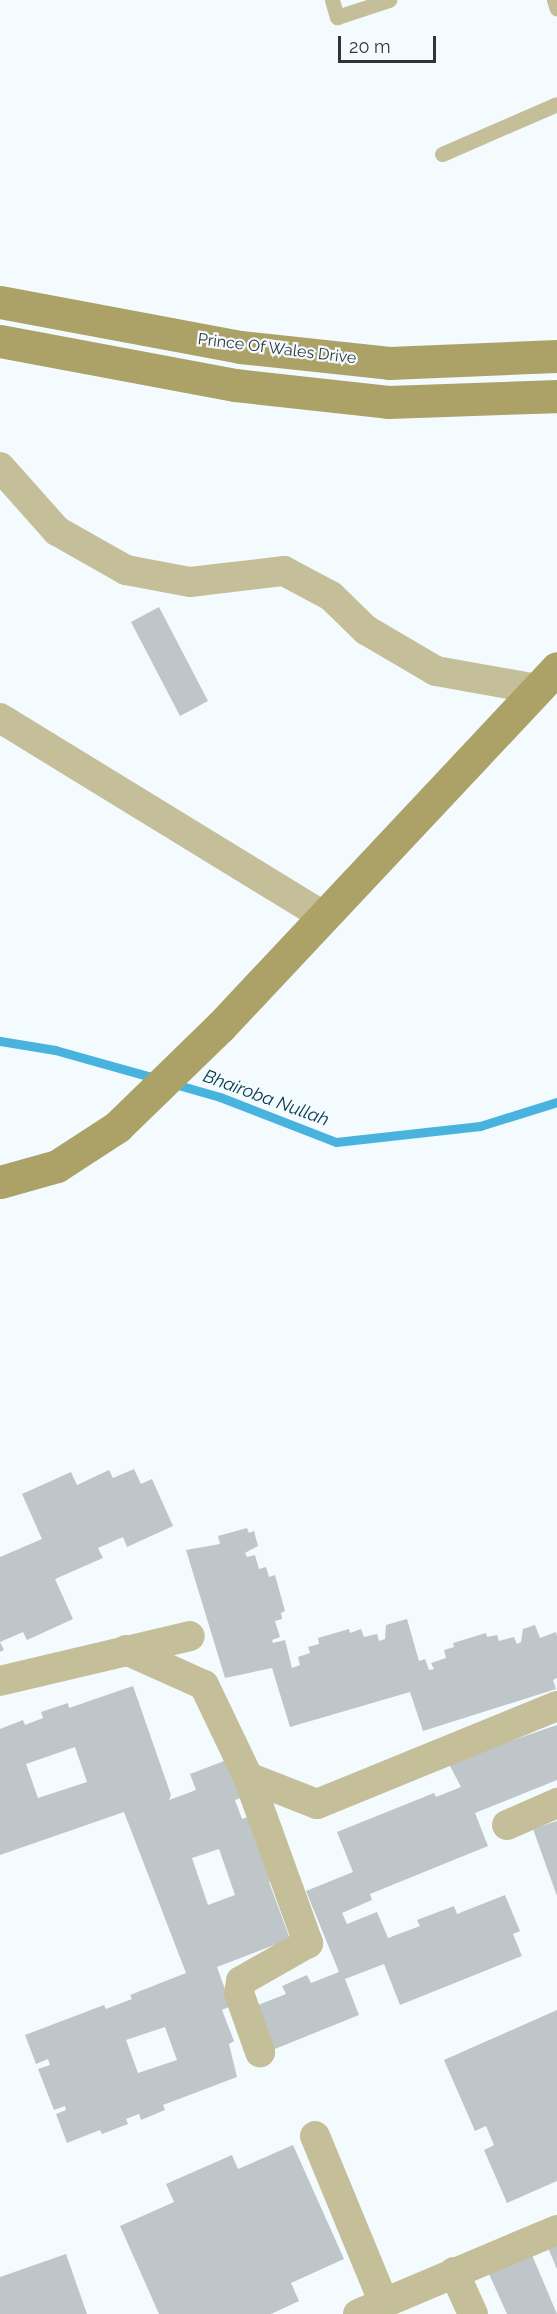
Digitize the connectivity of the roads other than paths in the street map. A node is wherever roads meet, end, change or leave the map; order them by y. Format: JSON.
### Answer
{"nodes":[{"id":1,"x":332,"y":0,"type":"edge"},
{"id":2,"x":389,"y":0,"type":"edge"},
{"id":3,"x":554,"y":0,"type":"edge"},
{"id":4,"x":557,"y":9,"type":"edge"},
{"id":5,"x":557,"y":104,"type":"edge"},
{"id":6,"x":442,"y":154,"type":"dead end"},
{"id":7,"x":0,"y":302,"type":"edge"},
{"id":8,"x":0,"y":341,"type":"edge"},
{"id":9,"x":557,"y":356,"type":"edge"},
{"id":10,"x":557,"y":396,"type":"edge"},
{"id":11,"x":0,"y":467,"type":"edge"},
{"id":12,"x":547,"y":679,"type":"edge"},
{"id":13,"x":0,"y":718,"type":"edge"},
{"id":14,"x":325,"y":917,"type":"junction"},
{"id":15,"x":0,"y":1182,"type":"edge"},
{"id":16,"x":190,"y":1636,"type":"dead end"},
{"id":17,"x":126,"y":1650,"type":"junction"},
{"id":18,"x":0,"y":1681,"type":"edge"},
{"id":19,"x":557,"y":1706,"type":"edge"},
{"id":20,"x":248,"y":1777,"type":"junction"},
{"id":21,"x":557,"y":1803,"type":"edge"},
{"id":22,"x":507,"y":1825,"type":"dead end"},
{"id":23,"x":260,"y":2052,"type":"dead end"},
{"id":24,"x":315,"y":2136,"type":"dead end"},
{"id":25,"x":557,"y":2230,"type":"edge"},
{"id":26,"x":454,"y":2272,"type":"junction"},
{"id":27,"x":371,"y":2308,"type":"edge"},
{"id":28,"x":473,"y":2314,"type":"edge"}],
"edges":[{"from":1,"to":2,"type":"lane"},
{"from":3,"to":4,"type":"lane"},
{"from":5,"to":6,"type":"lane"},
{"from":7,"to":9,"type":"street","name":"Prince Of Wales Drive"},
{"from":8,"to":10,"type":"street"},
{"from":11,"to":12,"type":"street"},
{"from":12,"to":14,"type":"street"},
{"from":13,"to":14,"type":"street"},
{"from":14,"to":15,"type":"street"},
{"from":16,"to":17,"type":"street"},
{"from":17,"to":18,"type":"street"},
{"from":17,"to":20,"type":"street"},
{"from":19,"to":20,"type":"street"},
{"from":20,"to":23,"type":"street"},
{"from":21,"to":22,"type":"street"},
{"from":24,"to":27,"type":"street"},
{"from":25,"to":26,"type":"street"},
{"from":26,"to":27,"type":"street"},
{"from":26,"to":28,"type":"street"}]}
